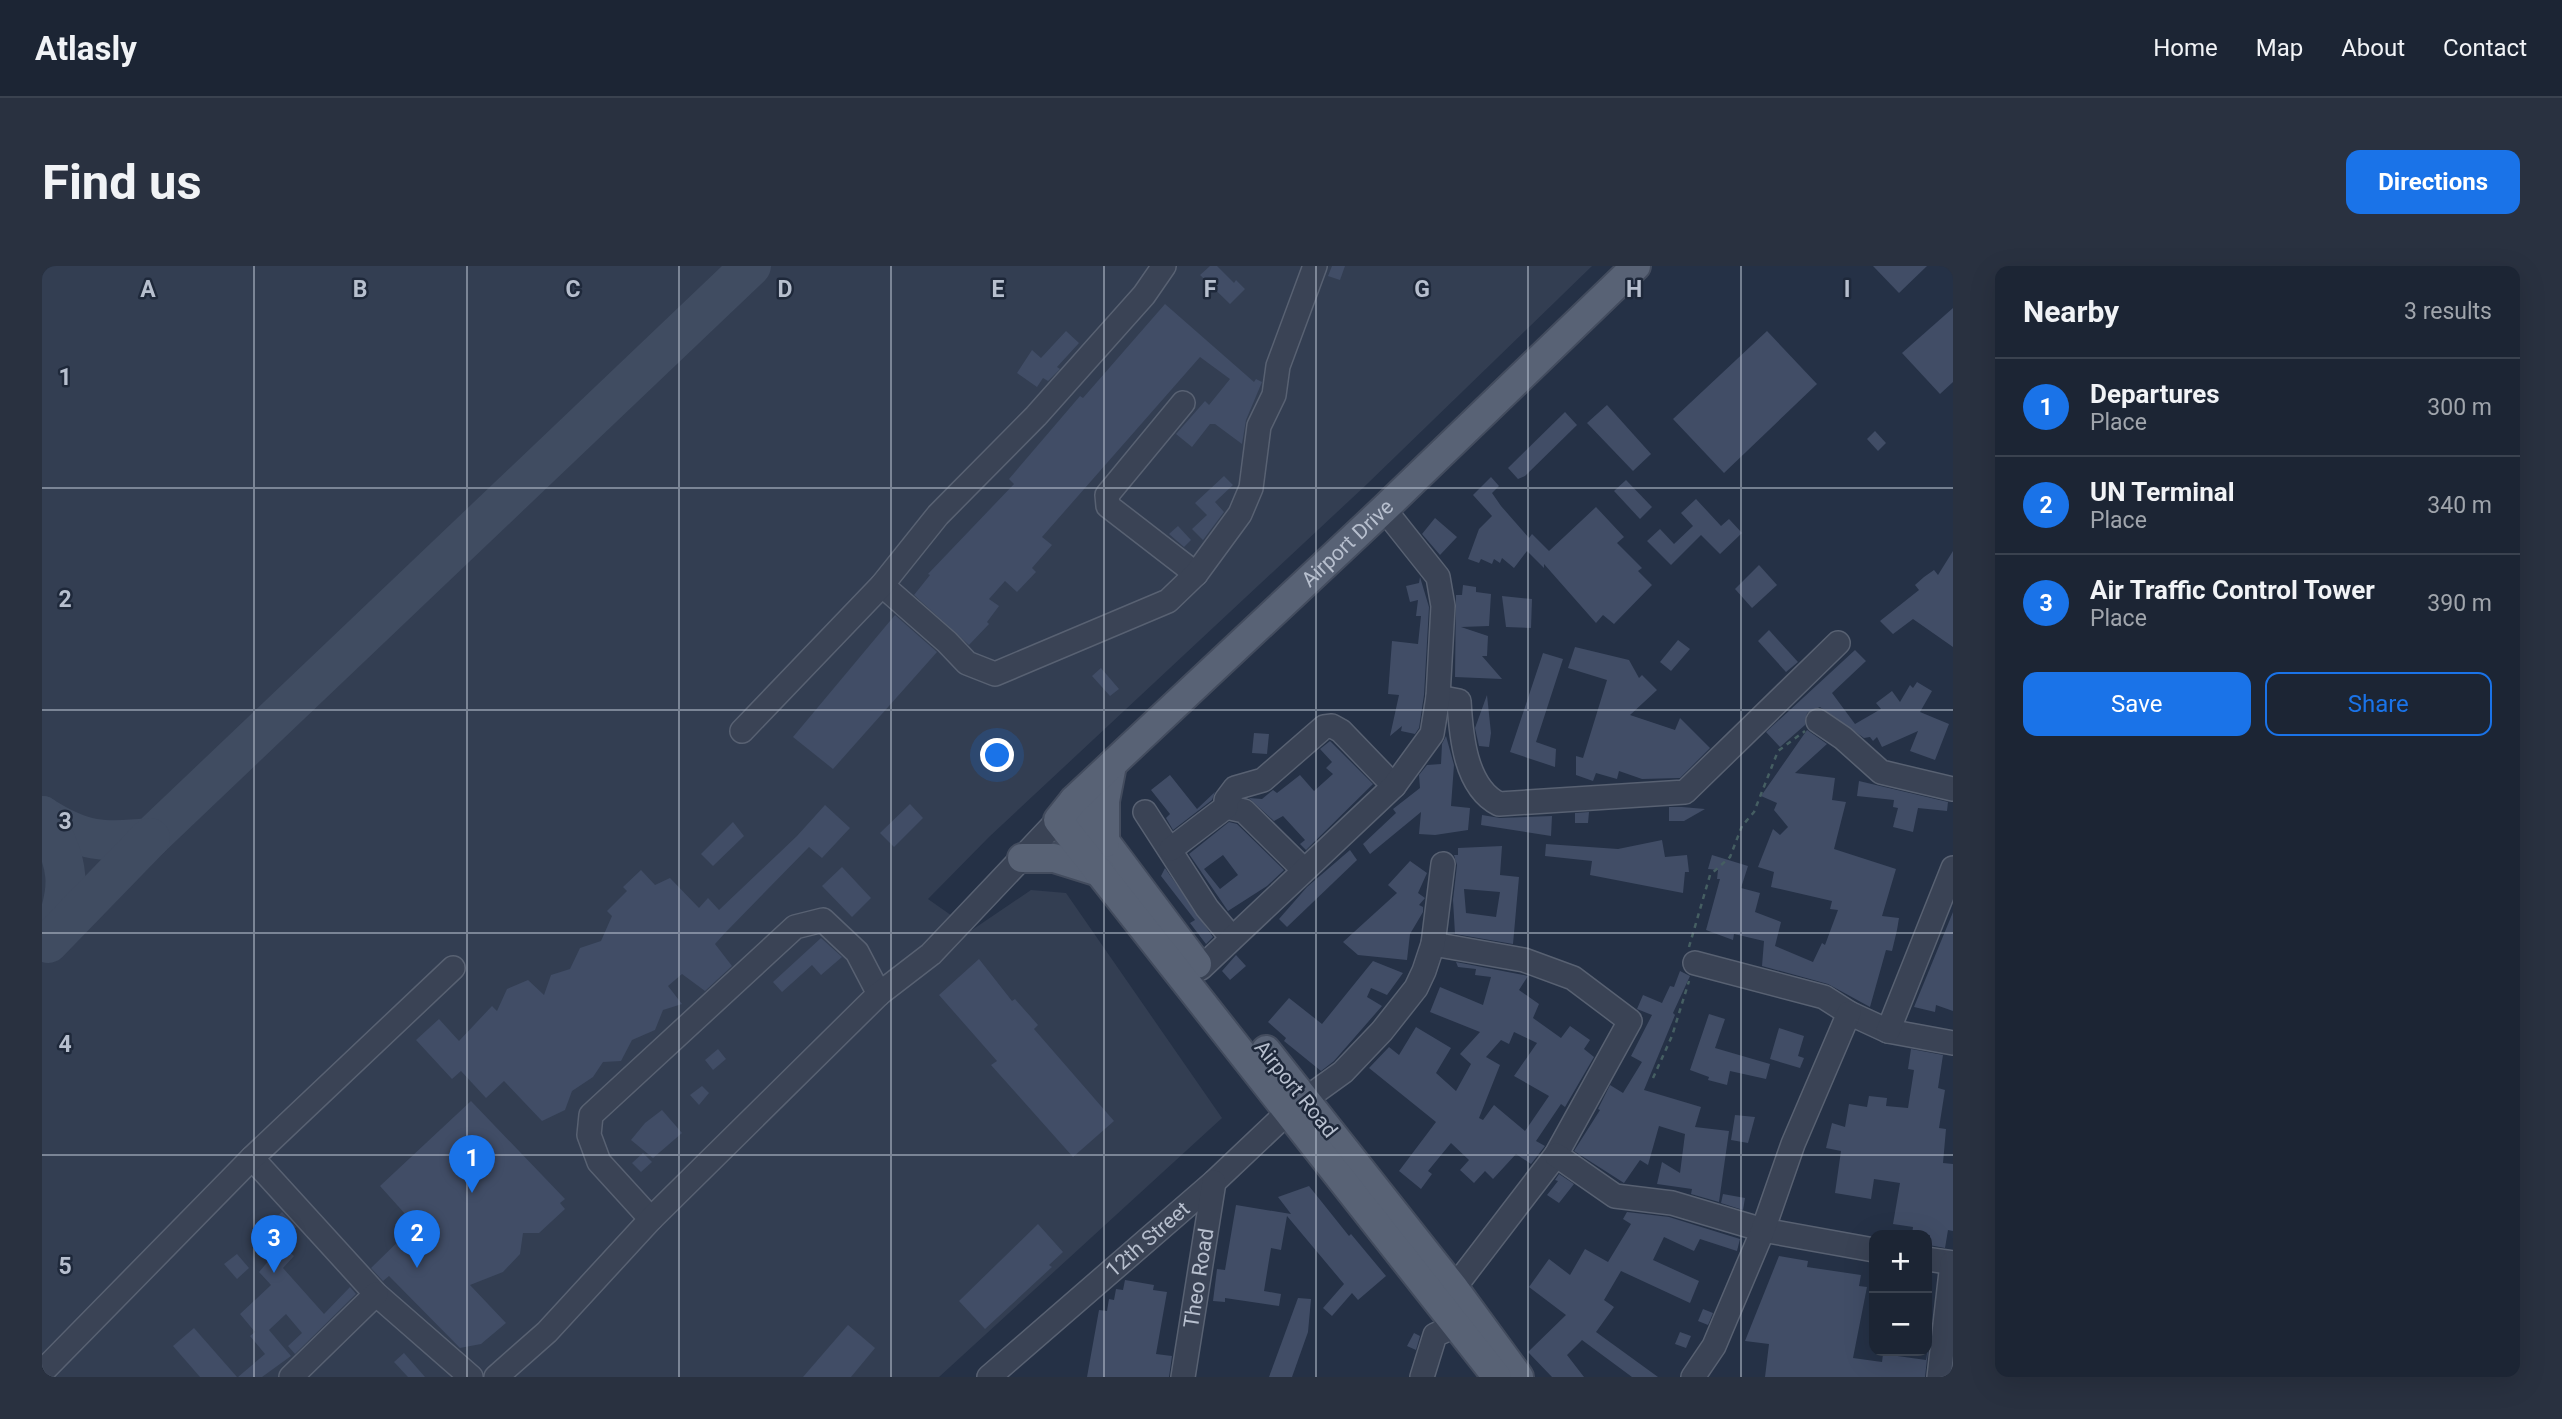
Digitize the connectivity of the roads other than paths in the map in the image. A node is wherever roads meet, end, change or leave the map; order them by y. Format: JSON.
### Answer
{"nodes":[{"id":1,"x":1164,"y":266,"type":"edge"},
{"id":2,"x":1315,"y":266,"type":"edge"},
{"id":3,"x":1636,"y":266,"type":"edge"},
{"id":4,"x":1183,"y":402,"type":"dead end"},
{"id":5,"x":1384,"y":509,"type":"junction"},
{"id":6,"x":1196,"y":574,"type":"junction"},
{"id":7,"x":882,"y":586,"type":"junction"},
{"id":8,"x":1838,"y":643,"type":"dead end"},
{"id":9,"x":1438,"y":697,"type":"junction"},
{"id":10,"x":1818,"y":721,"type":"road end"},
{"id":11,"x":742,"y":731,"type":"dead end"},
{"id":12,"x":1112,"y":765,"type":"junction"},
{"id":13,"x":1394,"y":786,"type":"junction"},
{"id":14,"x":1953,"y":789,"type":"edge"},
{"id":15,"x":1226,"y":807,"type":"junction"},
{"id":16,"x":1066,"y":810,"type":"junction"},
{"id":17,"x":1145,"y":812,"type":"dead end"},
{"id":18,"x":1105,"y":843,"type":"junction"},
{"id":19,"x":1171,"y":849,"type":"junction"},
{"id":20,"x":1022,"y":858,"type":"junction"},
{"id":21,"x":1443,"y":864,"type":"dead end"},
{"id":22,"x":1953,"y":868,"type":"edge"},
{"id":23,"x":1304,"y":870,"type":"junction"},
{"id":24,"x":1102,"y":873,"type":"junction"},
{"id":25,"x":1232,"y":938,"type":"junction"},
{"id":26,"x":1433,"y":944,"type":"junction"},
{"id":27,"x":1695,"y":963,"type":"road end"},
{"id":28,"x":453,"y":968,"type":"dead end"},
{"id":29,"x":1200,"y":968,"type":"junction"},
{"id":30,"x":879,"y":994,"type":"junction"},
{"id":31,"x":1849,"y":1013,"type":"junction"},
{"id":32,"x":1888,"y":1031,"type":"junction"},
{"id":33,"x":1953,"y":1043,"type":"edge"},
{"id":34,"x":1297,"y":1105,"type":"junction"},
{"id":35,"x":1556,"y":1155,"type":"junction"},
{"id":36,"x":252,"y":1158,"type":"junction"},
{"id":37,"x":1214,"y":1182,"type":"junction"},
{"id":38,"x":651,"y":1219,"type":"junction"},
{"id":39,"x":1763,"y":1230,"type":"junction"},
{"id":40,"x":1869,"y":1249,"type":"edge"},
{"id":41,"x":1932,"y":1260,"type":"edge"},
{"id":42,"x":1952,"y":1263,"type":"edge"},
{"id":43,"x":1454,"y":1288,"type":"junction"},
{"id":44,"x":376,"y":1294,"type":"junction"},
{"id":45,"x":1457,"y":1325,"type":"junction"},
{"id":46,"x":42,"y":1372,"type":"edge"},
{"id":47,"x":291,"y":1377,"type":"edge"},
{"id":48,"x":471,"y":1377,"type":"edge"},
{"id":49,"x":496,"y":1377,"type":"edge"},
{"id":50,"x":989,"y":1377,"type":"edge"},
{"id":51,"x":1183,"y":1377,"type":"edge"},
{"id":52,"x":1422,"y":1377,"type":"edge"},
{"id":53,"x":1497,"y":1377,"type":"edge"},
{"id":54,"x":1520,"y":1377,"type":"edge"},
{"id":55,"x":1693,"y":1377,"type":"edge"},
{"id":56,"x":1939,"y":1377,"type":"edge"}],
"edges":[{"from":1,"to":7,"type":"street"},
{"from":2,"to":6,"type":"street"},
{"from":3,"to":5,"type":"main road","name":"Airport Drive"},
{"from":4,"to":6,"type":"street"},
{"from":5,"to":9,"type":"street"},
{"from":5,"to":12,"type":"main road","name":"Airport Drive"},
{"from":6,"to":7,"type":"street"},
{"from":7,"to":11,"type":"street"},
{"from":8,"to":9,"type":"street"},
{"from":9,"to":13,"type":"street"},
{"from":10,"to":14,"type":"street"},
{"from":12,"to":16,"type":"main road","name":"Airport Drive"},
{"from":12,"to":18,"type":"main road"},
{"from":13,"to":15,"type":"street"},
{"from":13,"to":23,"type":"street"},
{"from":15,"to":19,"type":"street"},
{"from":15,"to":23,"type":"street"},
{"from":16,"to":18,"type":"main road","name":"Airport Road"},
{"from":16,"to":20,"type":"street"},
{"from":16,"to":24,"type":"main road","name":"Airport Road"},
{"from":17,"to":19,"type":"street"},
{"from":18,"to":29,"type":"main road","name":"Airport Road"},
{"from":19,"to":25,"type":"street"},
{"from":20,"to":24,"type":"main road"},
{"from":20,"to":30,"type":"street"},
{"from":21,"to":26,"type":"street","name":"12th Street"},
{"from":22,"to":32,"type":"street"},
{"from":23,"to":25,"type":"street"},
{"from":24,"to":34,"type":"main road","name":"Airport Road"},
{"from":25,"to":29,"type":"street"},
{"from":26,"to":34,"type":"street","name":"12th Street"},
{"from":26,"to":35,"type":"street"},
{"from":27,"to":31,"type":"street"},
{"from":28,"to":36,"type":"street"},
{"from":29,"to":34,"type":"main road","name":"Airport Road"},
{"from":30,"to":38,"type":"street"},
{"from":30,"to":38,"type":"street"},
{"from":31,"to":32,"type":"street"},
{"from":31,"to":39,"type":"street"},
{"from":32,"to":33,"type":"street"},
{"from":34,"to":37,"type":"street","name":"12th Street"},
{"from":34,"to":43,"type":"main road","name":"Airport Road"},
{"from":34,"to":45,"type":"main road","name":"Airport Road"},
{"from":35,"to":39,"type":"street"},
{"from":35,"to":43,"type":"street"},
{"from":36,"to":44,"type":"street"},
{"from":36,"to":46,"type":"street"},
{"from":37,"to":50,"type":"street","name":"12th Street"},
{"from":37,"to":51,"type":"street","name":"Theo Road"},
{"from":38,"to":49,"type":"street"},
{"from":39,"to":40,"type":"street"},
{"from":39,"to":55,"type":"street"},
{"from":41,"to":42,"type":"street"},
{"from":42,"to":56,"type":"street"},
{"from":43,"to":54,"type":"main road","name":"Airport Road"},
{"from":44,"to":47,"type":"street"},
{"from":44,"to":48,"type":"street"},
{"from":45,"to":52,"type":"street"},
{"from":45,"to":53,"type":"main road","name":"Airport Road"}]}
